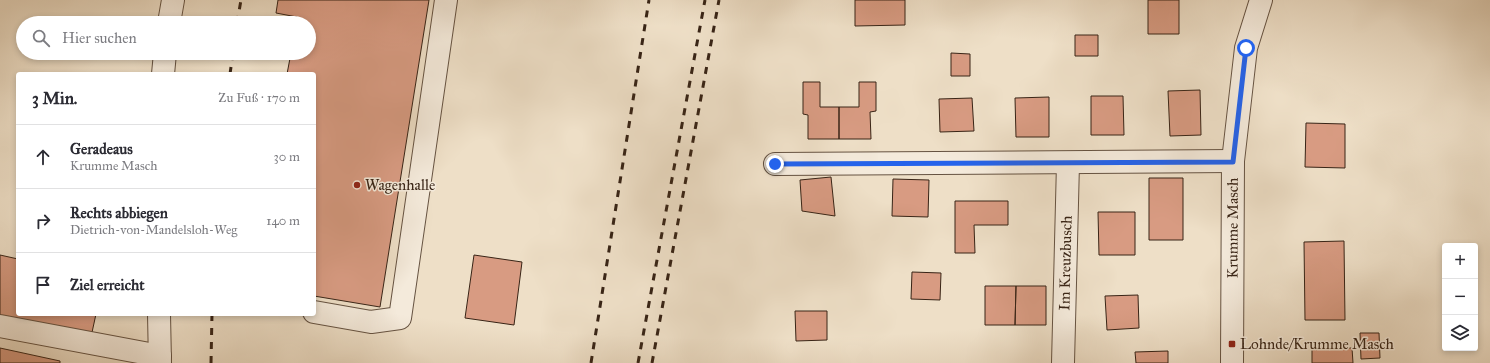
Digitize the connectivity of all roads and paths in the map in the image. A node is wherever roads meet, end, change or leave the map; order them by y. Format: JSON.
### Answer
{"nodes":[{"id":1,"x":172,"y":0,"type":"edge"},
{"id":2,"x":446,"y":0,"type":"edge"},
{"id":3,"x":1261,"y":0,"type":"edge"},
{"id":4,"x":170,"y":16,"type":"edge"},
{"id":5,"x":164,"y":60,"type":"edge"},
{"id":6,"x":162,"y":72,"type":"edge"},
{"id":7,"x":1233,"y":162,"type":"junction"},
{"id":8,"x":1068,"y":163,"type":"junction"},
{"id":9,"x":775,"y":164,"type":"dead end"},
{"id":10,"x":316,"y":312,"type":"edge"},
{"id":11,"x":159,"y":316,"type":"edge"},
{"id":12,"x":0,"y":326,"type":"edge"},
{"id":13,"x":160,"y":360,"type":"edge"},
{"id":14,"x":1063,"y":363,"type":"edge"},
{"id":15,"x":1232,"y":363,"type":"edge"}],
"edges":[{"from":1,"to":4,"type":"street"},
{"from":2,"to":10,"type":"street"},
{"from":3,"to":7,"type":"street","name":"Krumme Masch"},
{"from":5,"to":6,"type":"street"},
{"from":7,"to":8,"type":"street"},
{"from":7,"to":15,"type":"street","name":"Krumme Masch"},
{"from":8,"to":9,"type":"street"},
{"from":8,"to":14,"type":"street","name":"Im Kreuzbusch"},
{"from":11,"to":13,"type":"street"},
{"from":12,"to":13,"type":"street"}]}
